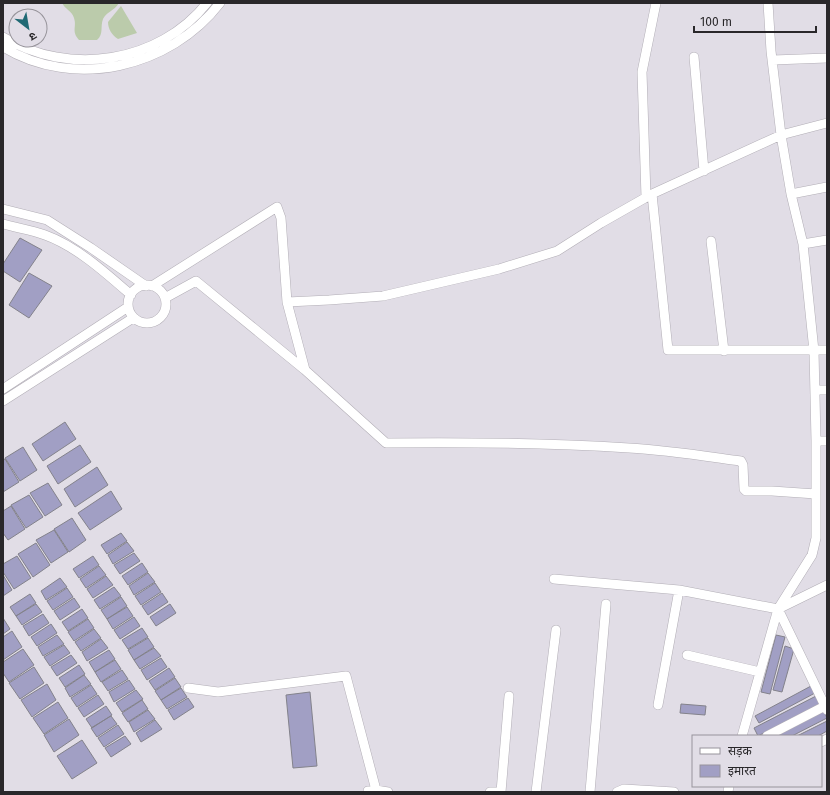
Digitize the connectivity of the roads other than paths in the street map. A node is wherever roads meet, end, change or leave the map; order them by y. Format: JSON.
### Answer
{"nodes":[{"id":1,"x":207,"y":3,"type":"edge"},
{"id":2,"x":220,"y":3,"type":"edge"},
{"id":3,"x":656,"y":3,"type":"edge"},
{"id":4,"x":768,"y":3,"type":"edge"},
{"id":5,"x":3,"y":40,"type":"edge"},
{"id":6,"x":694,"y":57,"type":"dead end"},
{"id":7,"x":827,"y":58,"type":"edge"},
{"id":8,"x":773,"y":60,"type":"junction"},
{"id":9,"x":827,"y":123,"type":"edge"},
{"id":10,"x":781,"y":135,"type":"junction"},
{"id":11,"x":704,"y":171,"type":"junction"},
{"id":12,"x":827,"y":187,"type":"edge"},
{"id":13,"x":791,"y":194,"type":"junction"},
{"id":14,"x":649,"y":196,"type":"junction"},
{"id":15,"x":3,"y":209,"type":"edge"},
{"id":16,"x":3,"y":224,"type":"edge"},
{"id":17,"x":827,"y":240,"type":"edge"},
{"id":18,"x":711,"y":241,"type":"dead end"},
{"id":19,"x":803,"y":244,"type":"junction"},
{"id":20,"x":149,"y":286,"type":"junction"},
{"id":21,"x":130,"y":295,"type":"junction"},
{"id":22,"x":165,"y":298,"type":"junction"},
{"id":23,"x":286,"y":302,"type":"junction"},
{"id":24,"x":128,"y":307,"type":"junction"},
{"id":25,"x":133,"y":318,"type":"junction"},
{"id":26,"x":827,"y":350,"type":"edge"},
{"id":27,"x":724,"y":351,"type":"junction"},
{"id":28,"x":814,"y":351,"type":"junction"},
{"id":29,"x":305,"y":370,"type":"junction"},
{"id":30,"x":3,"y":389,"type":"edge"},
{"id":31,"x":815,"y":390,"type":"junction"},
{"id":32,"x":827,"y":390,"type":"edge"},
{"id":33,"x":3,"y":401,"type":"edge"},
{"id":34,"x":816,"y":441,"type":"junction"},
{"id":35,"x":827,"y":441,"type":"edge"},
{"id":36,"x":816,"y":494,"type":"junction"},
{"id":37,"x":554,"y":579,"type":"dead end"},
{"id":38,"x":827,"y":585,"type":"edge"},
{"id":39,"x":679,"y":590,"type":"junction"},
{"id":40,"x":606,"y":604,"type":"dead end"},
{"id":41,"x":778,"y":610,"type":"junction"},
{"id":42,"x":556,"y":630,"type":"dead end"},
{"id":43,"x":687,"y":655,"type":"dead end"},
{"id":44,"x":760,"y":672,"type":"junction"},
{"id":45,"x":188,"y":688,"type":"dead end"},
{"id":46,"x":509,"y":696,"type":"dead end"},
{"id":47,"x":658,"y":704,"type":"dead end"},
{"id":48,"x":826,"y":708,"type":"edge"},
{"id":49,"x":742,"y":735,"type":"edge"},
{"id":50,"x":769,"y":735,"type":"edge"},
{"id":51,"x":372,"y":791,"type":"edge"},
{"id":52,"x":388,"y":792,"type":"edge"},
{"id":53,"x":490,"y":792,"type":"edge"},
{"id":54,"x":500,"y":792,"type":"edge"},
{"id":55,"x":536,"y":792,"type":"edge"},
{"id":56,"x":590,"y":792,"type":"edge"},
{"id":57,"x":617,"y":792,"type":"edge"},
{"id":58,"x":674,"y":792,"type":"edge"}],
"edges":[{"from":1,"to":5,"type":"street"},
{"from":2,"to":5,"type":"street"},
{"from":3,"to":14,"type":"street"},
{"from":4,"to":8,"type":"street"},
{"from":6,"to":11,"type":"street"},
{"from":7,"to":8,"type":"street"},
{"from":8,"to":10,"type":"street"},
{"from":9,"to":10,"type":"street"},
{"from":10,"to":11,"type":"street"},
{"from":10,"to":13,"type":"street"},
{"from":11,"to":14,"type":"street"},
{"from":12,"to":13,"type":"street"},
{"from":13,"to":19,"type":"street"},
{"from":14,"to":23,"type":"street"},
{"from":14,"to":27,"type":"street"},
{"from":15,"to":20,"type":"street"},
{"from":16,"to":21,"type":"street"},
{"from":17,"to":19,"type":"street"},
{"from":18,"to":27,"type":"street"},
{"from":19,"to":28,"type":"street"},
{"from":20,"to":21,"type":"street"},
{"from":20,"to":22,"type":"street"},
{"from":20,"to":23,"type":"street"},
{"from":21,"to":24,"type":"street"},
{"from":22,"to":25,"type":"street"},
{"from":22,"to":29,"type":"street"},
{"from":23,"to":29,"type":"street"},
{"from":24,"to":25,"type":"street"},
{"from":24,"to":30,"type":"street"},
{"from":25,"to":33,"type":"street"},
{"from":26,"to":28,"type":"street"},
{"from":27,"to":28,"type":"street"},
{"from":28,"to":31,"type":"street"},
{"from":29,"to":36,"type":"street"},
{"from":31,"to":32,"type":"street"},
{"from":31,"to":34,"type":"street"},
{"from":34,"to":35,"type":"street"},
{"from":34,"to":36,"type":"street"},
{"from":36,"to":41,"type":"street"},
{"from":37,"to":39,"type":"street"},
{"from":38,"to":41,"type":"street"},
{"from":39,"to":41,"type":"street"},
{"from":39,"to":47,"type":"street"},
{"from":40,"to":56,"type":"street"},
{"from":41,"to":44,"type":"street"},
{"from":41,"to":48,"type":"street"},
{"from":42,"to":55,"type":"street"},
{"from":43,"to":44,"type":"street"},
{"from":44,"to":49,"type":"street"},
{"from":45,"to":51,"type":"street"},
{"from":46,"to":54,"type":"street"},
{"from":48,"to":50,"type":"street"},
{"from":51,"to":52,"type":"street"},
{"from":53,"to":54,"type":"street"},
{"from":57,"to":58,"type":"street"}]}
